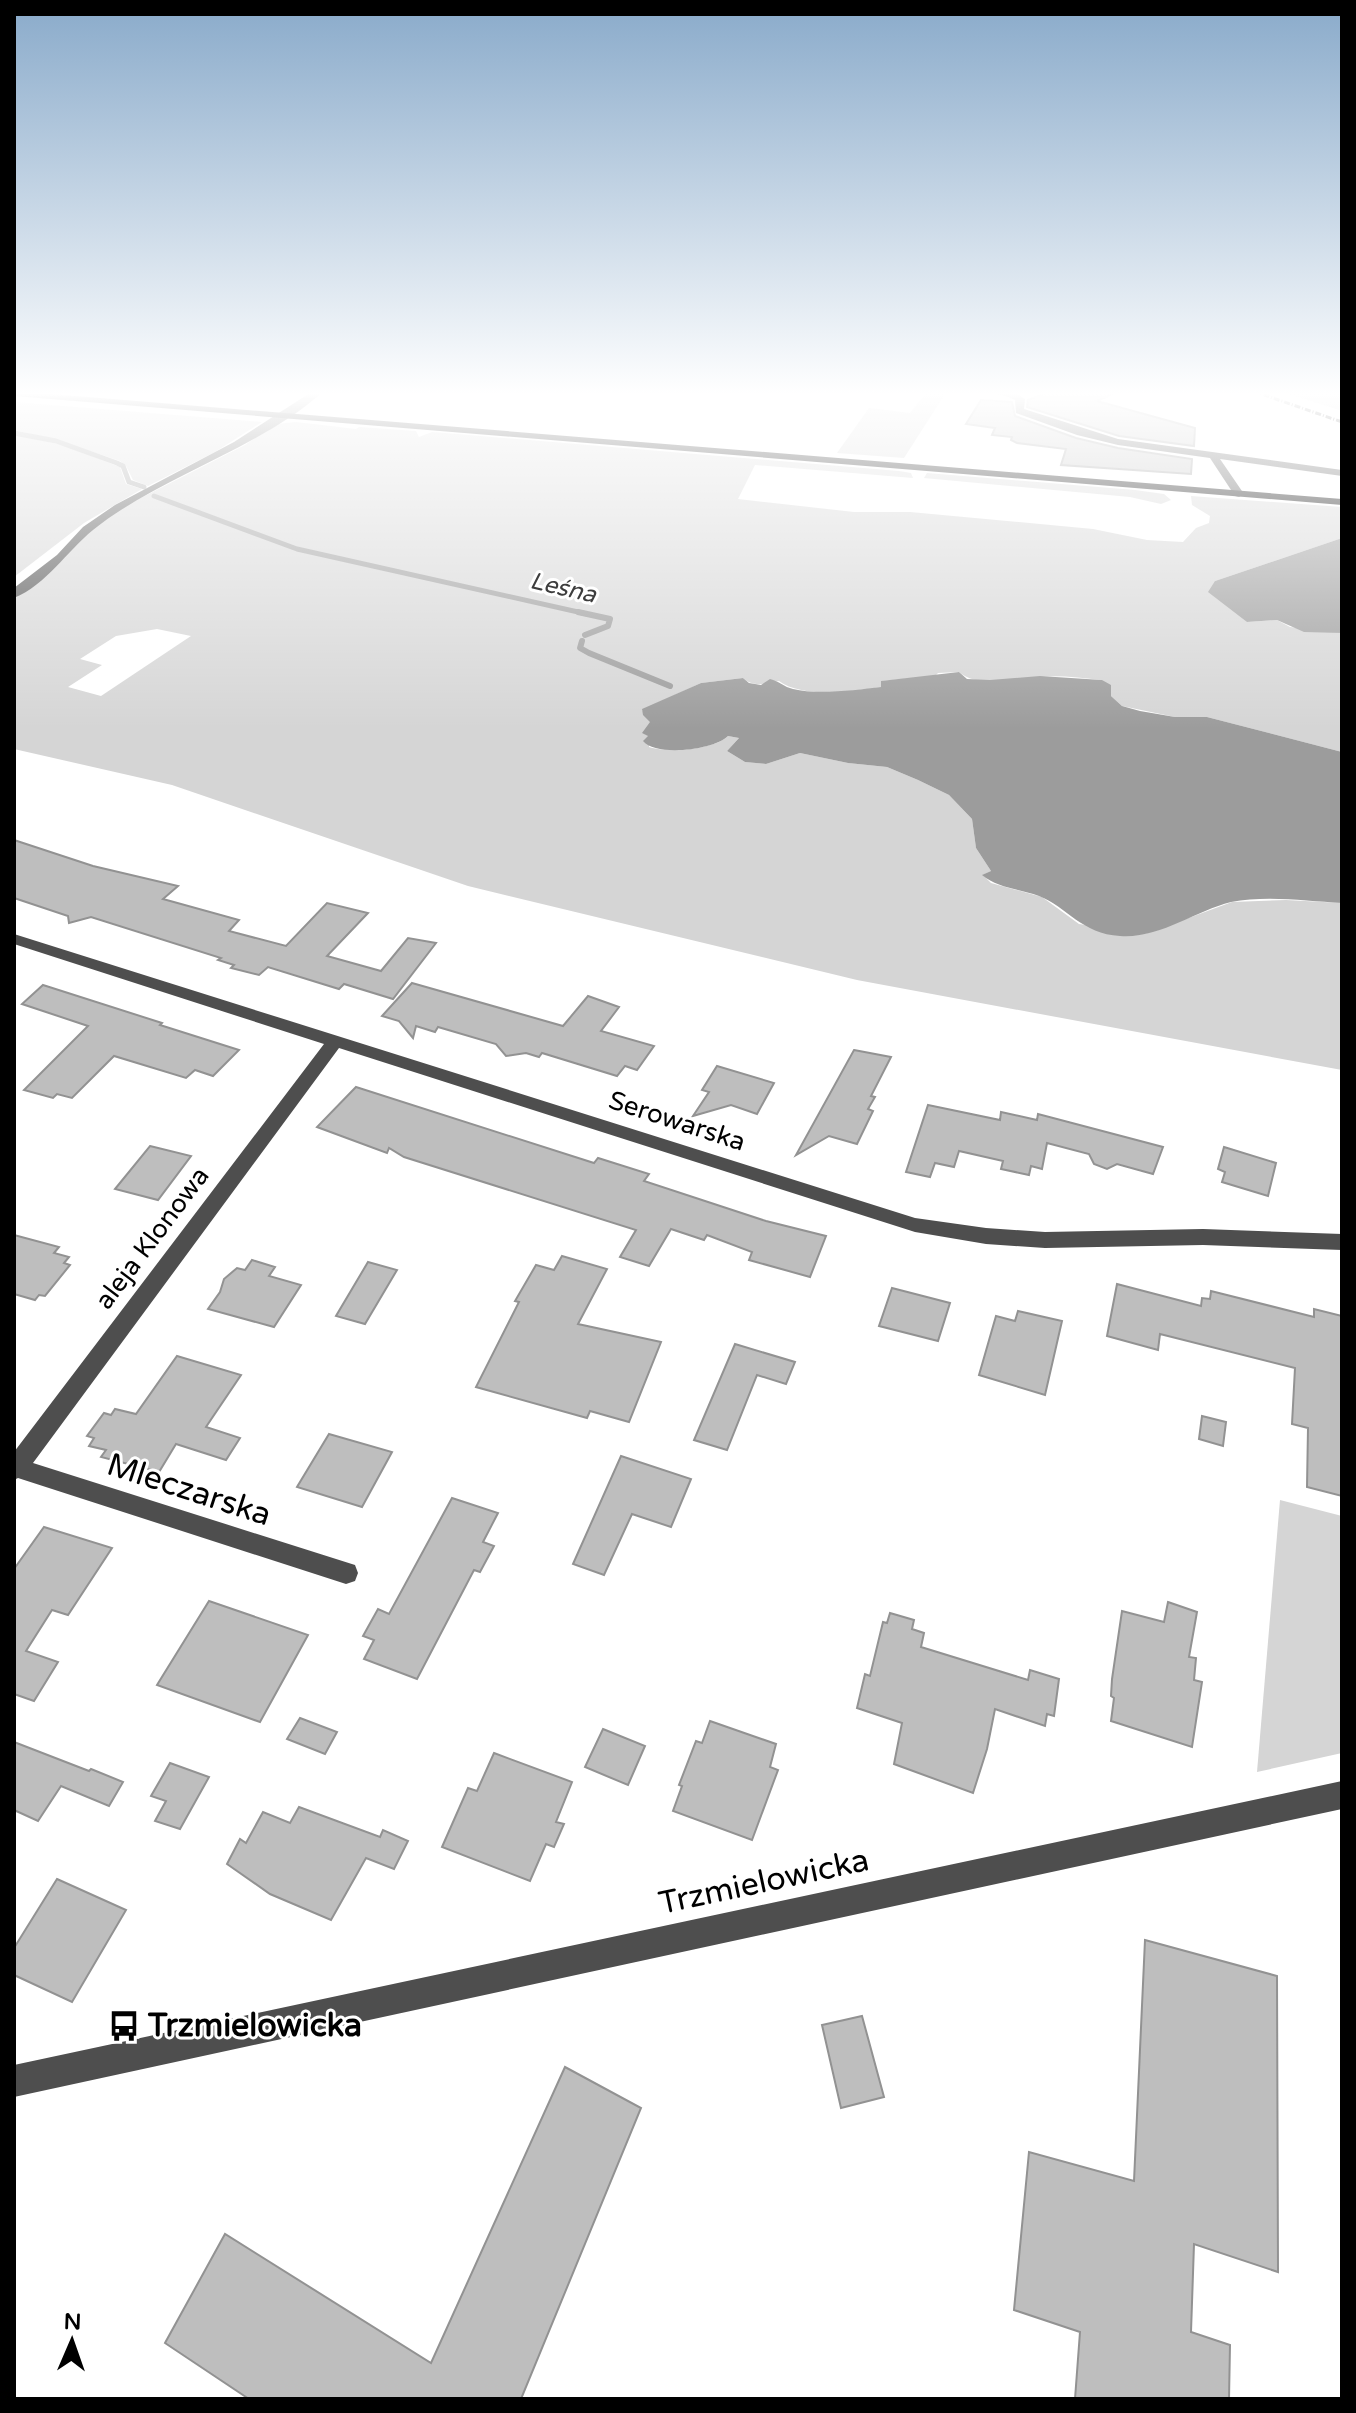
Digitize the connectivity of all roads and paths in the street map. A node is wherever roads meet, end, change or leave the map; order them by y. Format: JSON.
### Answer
{"nodes":[{"id":1,"x":127,"y":504,"type":"edge"},
{"id":2,"x":14,"y":594,"type":"edge"},
{"id":3,"x":14,"y":939,"type":"edge"},
{"id":4,"x":336,"y":1040,"type":"junction"},
{"id":5,"x":1342,"y":1242,"type":"edge"},
{"id":6,"x":15,"y":1468,"type":"edge"},
{"id":7,"x":346,"y":1573,"type":"dead end"},
{"id":8,"x":1342,"y":1795,"type":"edge"},
{"id":9,"x":14,"y":2081,"type":"edge"}],
"edges":[{"from":1,"to":2,"type":"street"},
{"from":3,"to":4,"type":"street","name":"Serowarska"},
{"from":4,"to":5,"type":"street","name":"Serowarska"},
{"from":4,"to":6,"type":"street","name":"aleja Klonowa"},
{"from":6,"to":7,"type":"street","name":"Mleczarska"},
{"from":8,"to":9,"type":"street","name":"Trzmielowicka"}]}
